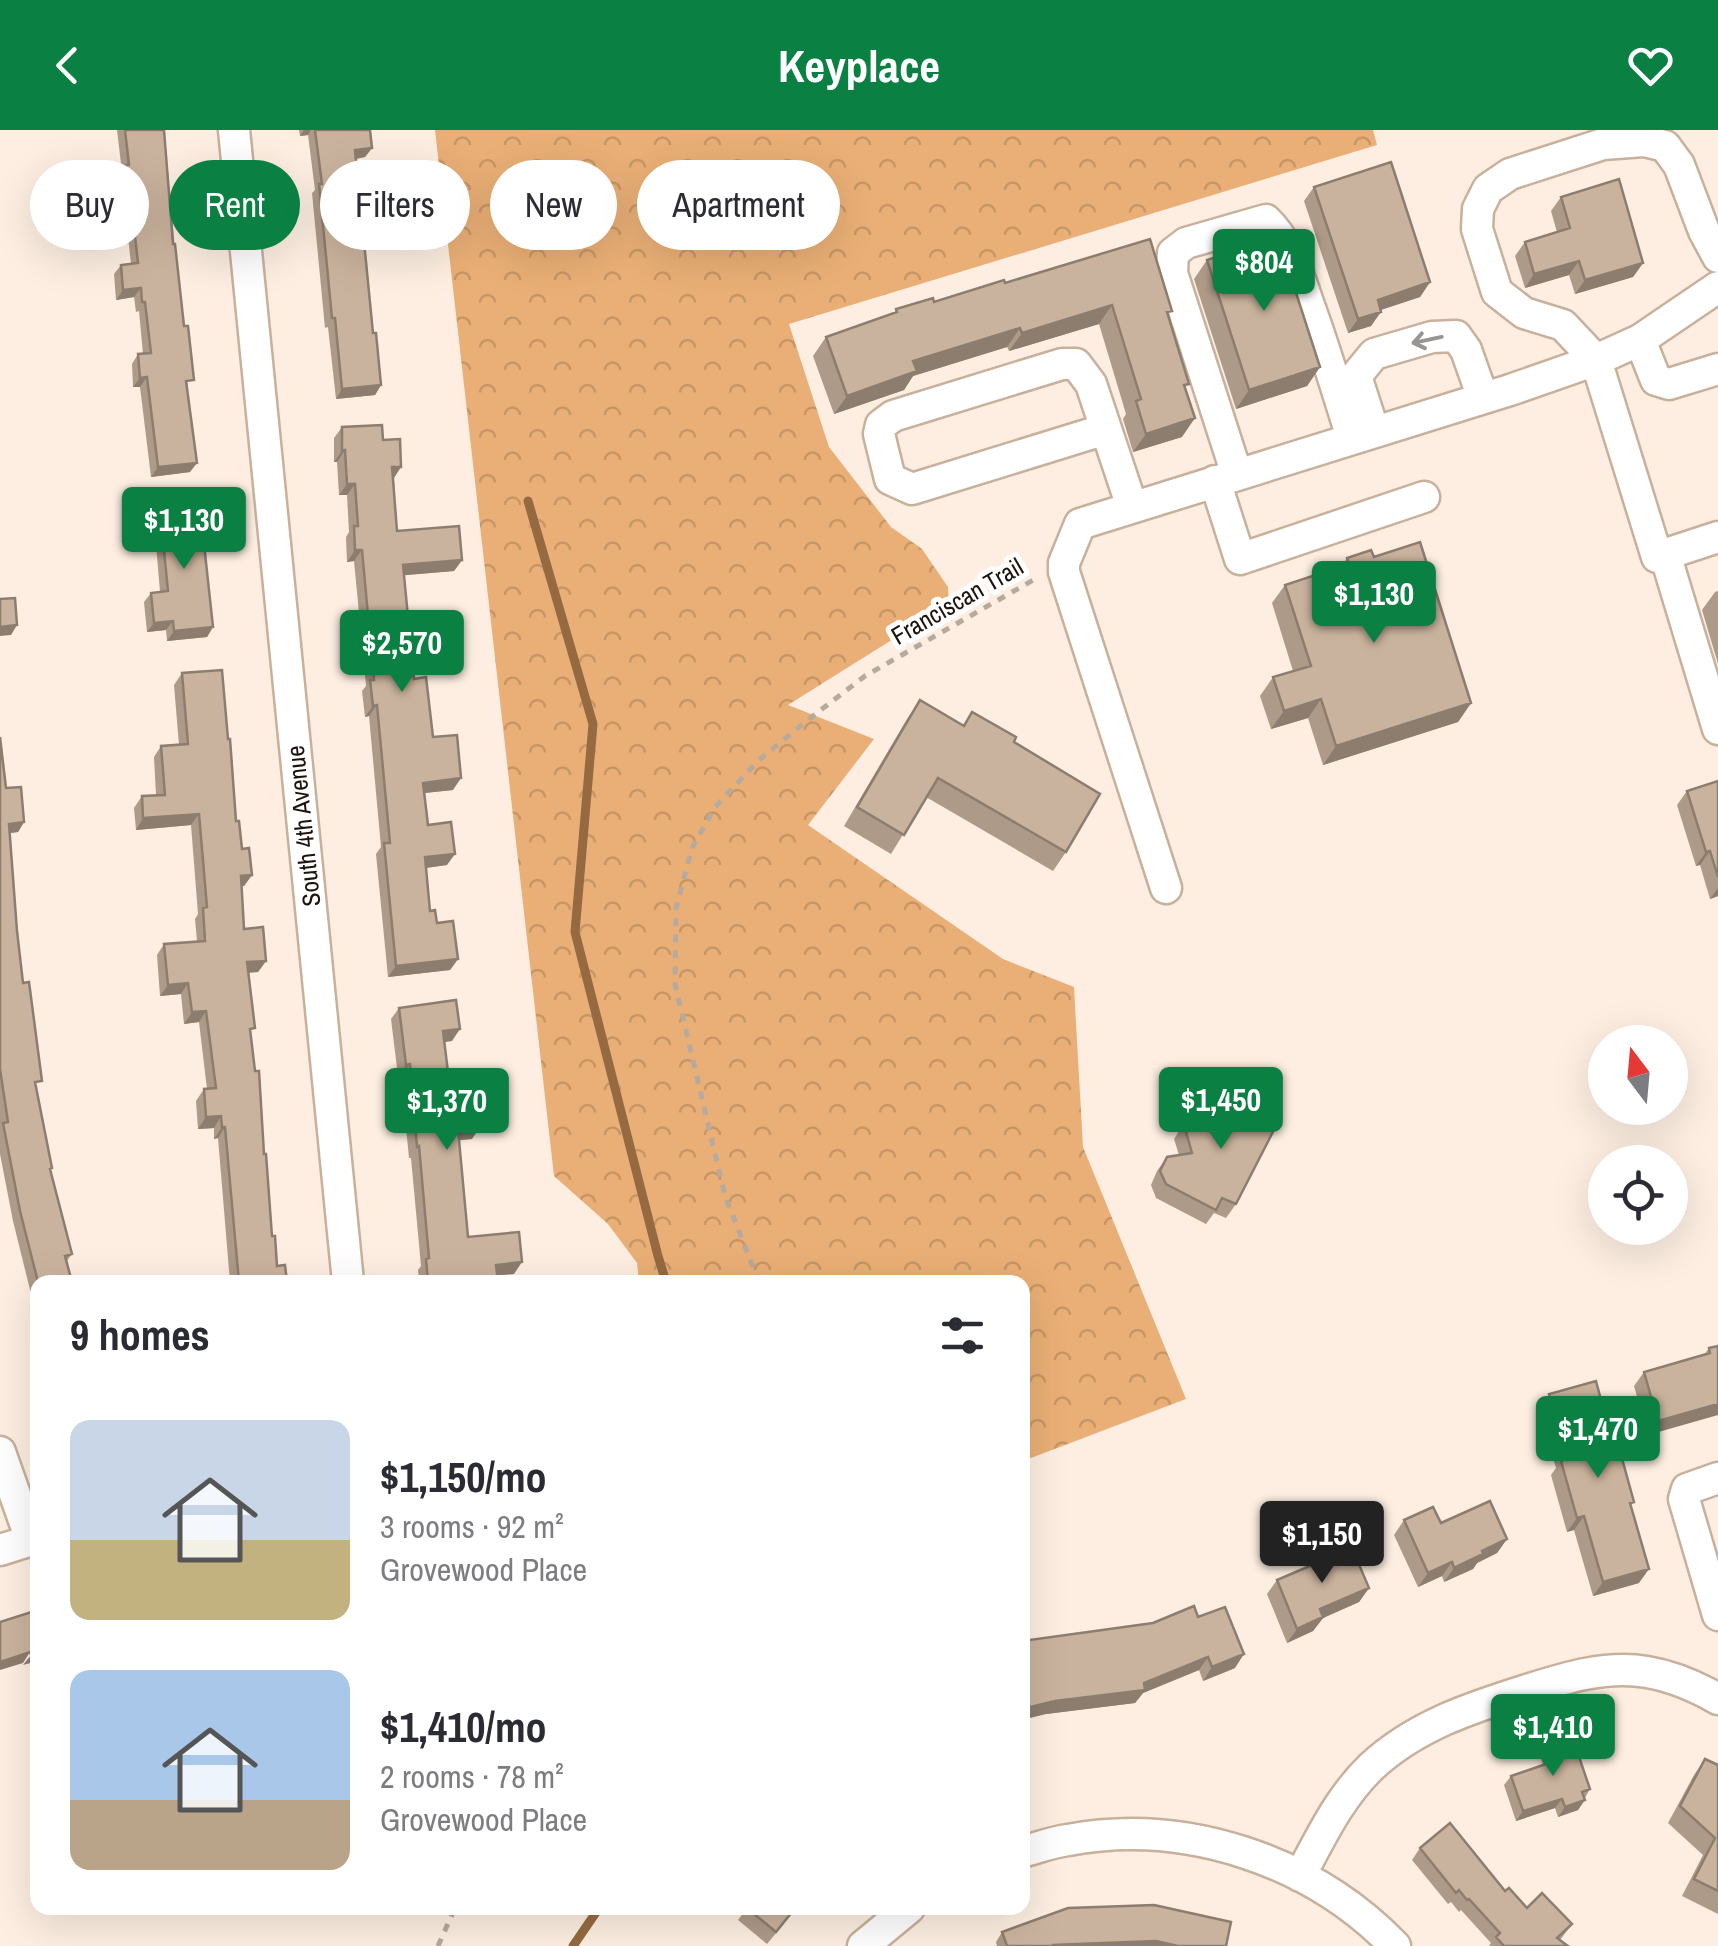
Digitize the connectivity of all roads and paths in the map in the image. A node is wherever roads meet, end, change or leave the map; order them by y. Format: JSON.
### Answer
{"nodes":[{"id":1,"x":234,"y":130,"type":"edge"},
{"id":2,"x":1718,"y":258,"type":"edge"},
{"id":3,"x":1718,"y":287,"type":"edge"},
{"id":4,"x":1640,"y":340,"type":"junction"},
{"id":5,"x":1596,"y":360,"type":"junction"},
{"id":6,"x":1718,"y":369,"type":"edge"},
{"id":7,"x":1483,"y":398,"type":"junction"},
{"id":8,"x":1106,"y":429,"type":"junction"},
{"id":9,"x":1363,"y":435,"type":"junction"},
{"id":10,"x":1226,"y":478,"type":"junction"},
{"id":11,"x":1424,"y":496,"type":"dead end"},
{"id":12,"x":1121,"y":510,"type":"junction"},
{"id":13,"x":1718,"y":537,"type":"edge"},
{"id":14,"x":1664,"y":554,"type":"junction"},
{"id":15,"x":1064,"y":563,"type":"junction"},
{"id":16,"x":1718,"y":729,"type":"edge"},
{"id":17,"x":1166,"y":888,"type":"dead end"},
{"id":18,"x":347,"y":1275,"type":"edge"},
{"id":19,"x":757,"y":1275,"type":"edge"},
{"id":20,"x":0,"y":1452,"type":"edge"},
{"id":21,"x":1718,"y":1478,"type":"edge"},
{"id":22,"x":30,"y":1529,"type":"edge"},
{"id":23,"x":30,"y":1540,"type":"edge"},
{"id":24,"x":0,"y":1550,"type":"edge"},
{"id":25,"x":1718,"y":1615,"type":"edge"},
{"id":26,"x":1716,"y":1691,"type":"edge"},
{"id":27,"x":1030,"y":1850,"type":"edge"},
{"id":28,"x":1300,"y":1876,"type":"junction"},
{"id":29,"x":452,"y":1915,"type":"edge"},
{"id":30,"x":901,"y":1915,"type":"edge"},
{"id":31,"x":438,"y":1946,"type":"edge"},
{"id":32,"x":863,"y":1946,"type":"edge"},
{"id":33,"x":1394,"y":1946,"type":"edge"}],
"edges":[{"from":1,"to":18,"type":"street","name":"South 4th Avenue"},
{"from":2,"to":5,"type":"street"},
{"from":3,"to":4,"type":"street"},
{"from":4,"to":5,"type":"street"},
{"from":4,"to":6,"type":"street"},
{"from":5,"to":7,"type":"street"},
{"from":5,"to":14,"type":"street"},
{"from":7,"to":9,"type":"street"},
{"from":7,"to":9,"type":"street","one_way":true},
{"from":8,"to":8,"type":"street"},
{"from":8,"to":12,"type":"street"},
{"from":9,"to":10,"type":"street"},
{"from":9,"to":10,"type":"street"},
{"from":10,"to":11,"type":"street"},
{"from":10,"to":12,"type":"street"},
{"from":12,"to":15,"type":"street"},
{"from":13,"to":14,"type":"street"},
{"from":14,"to":16,"type":"street"},
{"from":15,"to":17,"type":"street"},
{"from":15,"to":19,"type":"path","name":"Franciscan Trail"},
{"from":20,"to":22,"type":"street"},
{"from":21,"to":25,"type":"street"},
{"from":23,"to":24,"type":"street"},
{"from":26,"to":28,"type":"street"},
{"from":27,"to":28,"type":"street"},
{"from":28,"to":33,"type":"street"},
{"from":29,"to":31,"type":"path"},
{"from":30,"to":32,"type":"street"}]}
